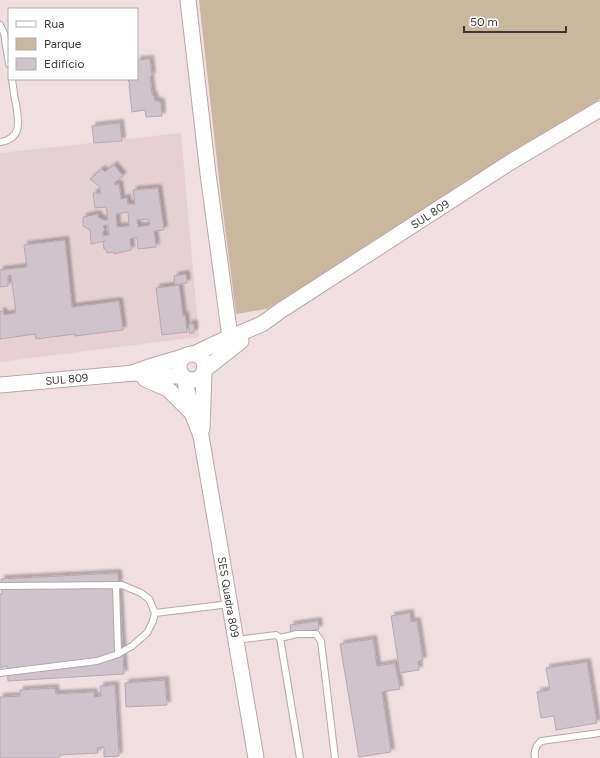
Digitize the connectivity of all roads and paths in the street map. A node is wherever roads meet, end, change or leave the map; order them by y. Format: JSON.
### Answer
{"nodes":[{"id":1,"x":188,"y":0,"type":"edge"},
{"id":2,"x":0,"y":25,"type":"edge"},
{"id":3,"x":8,"y":58,"type":"edge"},
{"id":4,"x":12,"y":80,"type":"edge"},
{"id":5,"x":600,"y":109,"type":"edge"},
{"id":6,"x":0,"y":142,"type":"edge"},
{"id":7,"x":232,"y":342,"type":"junction"},
{"id":8,"x":189,"y":356,"type":"junction"},
{"id":9,"x":204,"y":371,"type":"junction"},
{"id":10,"x":134,"y":373,"type":"junction"},
{"id":11,"x":183,"y":377,"type":"junction"},
{"id":12,"x":0,"y":385,"type":"edge"},
{"id":13,"x":193,"y":415,"type":"junction"},
{"id":14,"x":201,"y":436,"type":"junction"},
{"id":15,"x":116,"y":585,"type":"junction"},
{"id":16,"x":0,"y":586,"type":"edge"},
{"id":17,"x":230,"y":604,"type":"junction"},
{"id":18,"x":155,"y":612,"type":"junction"},
{"id":19,"x":280,"y":638,"type":"junction"},
{"id":20,"x":236,"y":640,"type":"junction"},
{"id":21,"x":118,"y":654,"type":"junction"},
{"id":22,"x":0,"y":673,"type":"edge"},
{"id":23,"x":600,"y":733,"type":"edge"},
{"id":24,"x":256,"y":758,"type":"edge"},
{"id":25,"x":300,"y":758,"type":"edge"},
{"id":26,"x":335,"y":758,"type":"edge"},
{"id":27,"x":535,"y":758,"type":"edge"}],
"edges":[{"from":1,"to":7,"type":"street"},
{"from":2,"to":3,"type":"lane"},
{"from":4,"to":6,"type":"lane"},
{"from":5,"to":7,"type":"street","name":"SUL 809"},
{"from":7,"to":8,"type":"street","name":"SUL 809"},
{"from":7,"to":9,"type":"street","name":"SUL 809"},
{"from":8,"to":9,"type":"street"},
{"from":8,"to":10,"type":"street","name":"SUL 809"},
{"from":8,"to":11,"type":"street"},
{"from":9,"to":11,"type":"street"},
{"from":9,"to":14,"type":"street","name":"SES Quadra 809"},
{"from":10,"to":11,"type":"street","name":"SUL 809"},
{"from":10,"to":12,"type":"street","name":"SUL 809"},
{"from":10,"to":13,"type":"street"},
{"from":11,"to":13,"type":"street","name":"SES Quadra 809"},
{"from":13,"to":14,"type":"street","name":"SES Quadra 809"},
{"from":14,"to":17,"type":"street","name":"SES Quadra 809"},
{"from":15,"to":16,"type":"lane"},
{"from":15,"to":18,"type":"lane"},
{"from":15,"to":21,"type":"lane"},
{"from":17,"to":18,"type":"lane"},
{"from":17,"to":20,"type":"street","name":"SES Quadra 809"},
{"from":18,"to":21,"type":"lane"},
{"from":19,"to":20,"type":"lane"},
{"from":19,"to":25,"type":"lane"},
{"from":19,"to":26,"type":"lane"},
{"from":20,"to":24,"type":"street","name":"SES Quadra 809"},
{"from":21,"to":22,"type":"lane"},
{"from":23,"to":27,"type":"lane"}]}
